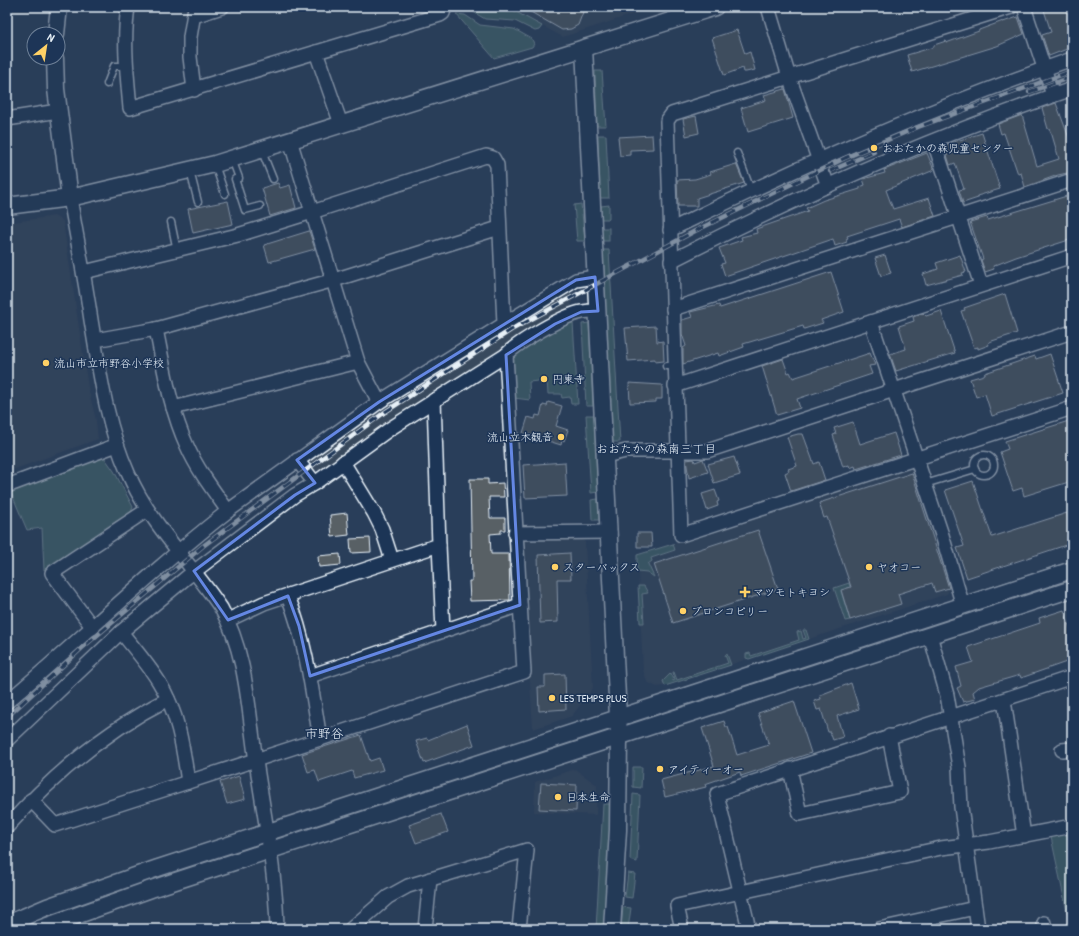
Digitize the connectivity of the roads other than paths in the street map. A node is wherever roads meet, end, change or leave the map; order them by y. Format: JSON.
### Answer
{"nodes":[{"id":1,"x":59,"y":7,"type":"edge"},
{"id":2,"x":128,"y":7,"type":"edge"},
{"id":3,"x":222,"y":7,"type":"edge"},
{"id":4,"x":445,"y":7,"type":"edge"},
{"id":5,"x":713,"y":7,"type":"edge"},
{"id":6,"x":768,"y":7,"type":"edge"},
{"id":7,"x":1011,"y":7,"type":"edge"},
{"id":8,"x":1024,"y":7,"type":"edge"},
{"id":9,"x":194,"y":11,"type":"edge"},
{"id":10,"x":680,"y":12,"type":"edge"},
{"id":11,"x":57,"y":26,"type":"edge"},
{"id":12,"x":584,"y":48,"type":"junction"},
{"id":13,"x":316,"y":52,"type":"junction"},
{"id":14,"x":1072,"y":59,"type":"edge"},
{"id":15,"x":55,"y":66,"type":"edge"},
{"id":16,"x":126,"y":66,"type":"junction"},
{"id":17,"x":1044,"y":69,"type":"junction"},
{"id":18,"x":789,"y":77,"type":"junction"},
{"id":19,"x":107,"y":84,"type":"dead end"},
{"id":20,"x":1072,"y":89,"type":"edge"},
{"id":21,"x":194,"y":90,"type":"junction"},
{"id":22,"x":1053,"y":95,"type":"junction"},
{"id":23,"x":58,"y":111,"type":"junction"},
{"id":24,"x":7,"y":119,"type":"edge"},
{"id":25,"x":341,"y":124,"type":"junction"},
{"id":26,"x":290,"y":140,"type":"junction"},
{"id":27,"x":934,"y":142,"type":"junction"},
{"id":28,"x":261,"y":149,"type":"junction"},
{"id":29,"x":737,"y":153,"type":"dead end"},
{"id":30,"x":232,"y":159,"type":"junction"},
{"id":31,"x":817,"y":160,"type":"junction"},
{"id":32,"x":215,"y":164,"type":"junction"},
{"id":33,"x":190,"y":171,"type":"junction"},
{"id":34,"x":274,"y":179,"type":"dead end"},
{"id":35,"x":1072,"y":180,"type":"edge"},
{"id":36,"x":828,"y":186,"type":"junction"},
{"id":37,"x":751,"y":190,"type":"junction"},
{"id":38,"x":225,"y":194,"type":"dead end"},
{"id":39,"x":70,"y":198,"type":"junction"},
{"id":40,"x":198,"y":202,"type":"dead end"},
{"id":41,"x":7,"y":206,"type":"edge"},
{"id":42,"x":260,"y":206,"type":"dead end"},
{"id":43,"x":312,"y":212,"type":"junction"},
{"id":44,"x":958,"y":217,"type":"junction"},
{"id":45,"x":171,"y":222,"type":"dead end"},
{"id":46,"x":499,"y":228,"type":"junction"},
{"id":47,"x":670,"y":230,"type":"junction"},
{"id":48,"x":178,"y":251,"type":"junction"},
{"id":49,"x":1072,"y":256,"type":"edge"},
{"id":50,"x":671,"y":261,"type":"junction"},
{"id":51,"x":84,"y":272,"type":"junction"},
{"id":52,"x":595,"y":277,"type":"junction"},
{"id":53,"x":334,"y":280,"type":"junction"},
{"id":54,"x":981,"y":285,"type":"junction"},
{"id":55,"x":673,"y":309,"type":"junction"},
{"id":56,"x":598,"y":311,"type":"junction"},
{"id":57,"x":871,"y":322,"type":"junction"},
{"id":58,"x":504,"y":324,"type":"junction"},
{"id":59,"x":156,"y":329,"type":"junction"},
{"id":60,"x":1072,"y":332,"type":"edge"},
{"id":61,"x":94,"y":340,"type":"junction"},
{"id":62,"x":506,"y":355,"type":"junction"},
{"id":63,"x":358,"y":362,"type":"junction"},
{"id":64,"x":675,"y":386,"type":"junction"},
{"id":65,"x":893,"y":390,"type":"junction"},
{"id":66,"x":434,"y":400,"type":"junction"},
{"id":67,"x":379,"y":402,"type":"junction"},
{"id":68,"x":173,"y":408,"type":"junction"},
{"id":69,"x":1072,"y":408,"type":"edge"},
{"id":70,"x":117,"y":445,"type":"junction"},
{"id":71,"x":678,"y":452,"type":"junction"},
{"id":72,"x":605,"y":456,"type":"junction"},
{"id":73,"x":915,"y":458,"type":"junction"},
{"id":74,"x":297,"y":460,"type":"junction"},
{"id":75,"x":343,"y":462,"type":"junction"},
{"id":76,"x":975,"y":469,"type":"dead end"},
{"id":77,"x":315,"y":483,"type":"junction"},
{"id":78,"x":924,"y":484,"type":"junction"},
{"id":79,"x":7,"y":486,"type":"edge"},
{"id":80,"x":147,"y":510,"type":"junction"},
{"id":81,"x":228,"y":511,"type":"junction"},
{"id":82,"x":610,"y":532,"type":"junction"},
{"id":83,"x":515,"y":533,"type":"junction"},
{"id":84,"x":439,"y":545,"type":"junction"},
{"id":85,"x":177,"y":551,"type":"junction"},
{"id":86,"x":392,"y":560,"type":"junction"},
{"id":87,"x":1072,"y":570,"type":"edge"},
{"id":88,"x":194,"y":572,"type":"junction"},
{"id":89,"x":1072,"y":589,"type":"edge"},
{"id":90,"x":288,"y":596,"type":"junction"},
{"id":91,"x":520,"y":605,"type":"junction"},
{"id":92,"x":963,"y":606,"type":"junction"},
{"id":93,"x":228,"y":620,"type":"junction"},
{"id":94,"x":93,"y":628,"type":"junction"},
{"id":95,"x":443,"y":631,"type":"junction"},
{"id":96,"x":121,"y":632,"type":"junction"},
{"id":97,"x":930,"y":635,"type":"junction"},
{"id":98,"x":310,"y":676,"type":"junction"},
{"id":99,"x":1072,"y":677,"type":"edge"},
{"id":100,"x":168,"y":699,"type":"junction"},
{"id":101,"x":1004,"y":700,"type":"junction"},
{"id":102,"x":7,"y":702,"type":"edge"},
{"id":103,"x":950,"y":716,"type":"junction"},
{"id":104,"x":618,"y":718,"type":"junction"},
{"id":105,"x":619,"y":736,"type":"junction"},
{"id":106,"x":888,"y":736,"type":"junction"},
{"id":107,"x":320,"y":739,"type":"junction"},
{"id":108,"x":7,"y":740,"type":"edge"},
{"id":109,"x":256,"y":760,"type":"junction"},
{"id":110,"x":790,"y":770,"type":"junction"},
{"id":111,"x":188,"y":782,"type":"junction"},
{"id":112,"x":31,"y":800,"type":"junction"},
{"id":113,"x":1072,"y":826,"type":"edge"},
{"id":114,"x":7,"y":827,"type":"edge"},
{"id":115,"x":267,"y":833,"type":"junction"},
{"id":116,"x":1024,"y":836,"type":"junction"},
{"id":117,"x":966,"y":845,"type":"junction"},
{"id":118,"x":269,"y":851,"type":"junction"},
{"id":119,"x":430,"y":879,"type":"junction"},
{"id":120,"x":741,"y":891,"type":"junction"},
{"id":121,"x":975,"y":908,"type":"junction"},
{"id":122,"x":7,"y":924,"type":"edge"},
{"id":123,"x":355,"y":927,"type":"edge"},
{"id":124,"x":39,"y":929,"type":"edge"},
{"id":125,"x":277,"y":929,"type":"edge"},
{"id":126,"x":425,"y":929,"type":"edge"},
{"id":127,"x":519,"y":929,"type":"edge"},
{"id":128,"x":612,"y":929,"type":"edge"},
{"id":129,"x":682,"y":929,"type":"edge"},
{"id":130,"x":748,"y":929,"type":"edge"},
{"id":131,"x":879,"y":929,"type":"edge"},
{"id":132,"x":978,"y":929,"type":"edge"}],
"edges":[{"from":1,"to":11,"type":"street"},
{"from":2,"to":16,"type":"street"},
{"from":3,"to":9,"type":"street"},
{"from":4,"to":13,"type":"street"},
{"from":5,"to":10,"type":"street"},
{"from":6,"to":18,"type":"street"},
{"from":7,"to":18,"type":"street"},
{"from":8,"to":17,"type":"street"},
{"from":9,"to":21,"type":"street"},
{"from":10,"to":12,"type":"street"},
{"from":12,"to":25,"type":"street"},
{"from":12,"to":52,"type":"street"},
{"from":13,"to":21,"type":"street"},
{"from":13,"to":25,"type":"street"},
{"from":14,"to":17,"type":"street"},
{"from":15,"to":23,"type":"street"},
{"from":16,"to":19,"type":"lane"},
{"from":16,"to":21,"type":"street"},
{"from":17,"to":22,"type":"street"},
{"from":17,"to":31,"type":"street"},
{"from":18,"to":31,"type":"street"},
{"from":18,"to":47,"type":"street"},
{"from":20,"to":22,"type":"street"},
{"from":22,"to":27,"type":"street"},
{"from":23,"to":24,"type":"street"},
{"from":23,"to":39,"type":"street"},
{"from":25,"to":26,"type":"street"},
{"from":26,"to":28,"type":"street"},
{"from":26,"to":43,"type":"street"},
{"from":27,"to":36,"type":"street"},
{"from":27,"to":44,"type":"street"},
{"from":28,"to":30,"type":"street"},
{"from":28,"to":34,"type":"lane"},
{"from":29,"to":37,"type":"lane"},
{"from":30,"to":32,"type":"street"},
{"from":30,"to":42,"type":"lane"},
{"from":31,"to":36,"type":"street"},
{"from":31,"to":37,"type":"street"},
{"from":32,"to":33,"type":"street"},
{"from":32,"to":38,"type":"lane"},
{"from":33,"to":39,"type":"street"},
{"from":33,"to":40,"type":"lane"},
{"from":35,"to":44,"type":"street"},
{"from":36,"to":50,"type":"street"},
{"from":37,"to":47,"type":"street"},
{"from":39,"to":41,"type":"street"},
{"from":39,"to":51,"type":"street"},
{"from":43,"to":46,"type":"street"},
{"from":43,"to":48,"type":"street"},
{"from":43,"to":53,"type":"street"},
{"from":44,"to":54,"type":"street"},
{"from":44,"to":55,"type":"street"},
{"from":45,"to":48,"type":"lane"},
{"from":46,"to":53,"type":"street"},
{"from":46,"to":58,"type":"street"},
{"from":47,"to":50,"type":"street"},
{"from":48,"to":51,"type":"street"},
{"from":49,"to":54,"type":"street"},
{"from":50,"to":55,"type":"street"},
{"from":51,"to":61,"type":"street"},
{"from":52,"to":56,"type":"street"},
{"from":52,"to":58,"type":"street"},
{"from":53,"to":59,"type":"street"},
{"from":53,"to":63,"type":"street"},
{"from":54,"to":57,"type":"street"},
{"from":55,"to":64,"type":"street"},
{"from":56,"to":62,"type":"street"},
{"from":56,"to":72,"type":"street"},
{"from":57,"to":64,"type":"street"},
{"from":57,"to":65,"type":"street"},
{"from":58,"to":67,"type":"street"},
{"from":59,"to":61,"type":"street"},
{"from":59,"to":68,"type":"street"},
{"from":60,"to":65,"type":"street"},
{"from":61,"to":70,"type":"street"},
{"from":62,"to":66,"type":"street"},
{"from":62,"to":83,"type":"street"},
{"from":63,"to":67,"type":"street"},
{"from":63,"to":68,"type":"street"},
{"from":64,"to":71,"type":"street"},
{"from":65,"to":71,"type":"street"},
{"from":65,"to":73,"type":"street"},
{"from":66,"to":75,"type":"street"},
{"from":66,"to":84,"type":"street"},
{"from":67,"to":74,"type":"street"},
{"from":68,"to":81,"type":"street"},
{"from":69,"to":73,"type":"street"},
{"from":70,"to":79,"type":"street"},
{"from":70,"to":80,"type":"street"},
{"from":71,"to":72,"type":"street"},
{"from":71,"to":73,"type":"street"},
{"from":72,"to":82,"type":"street"},
{"from":73,"to":78,"type":"street"},
{"from":74,"to":77,"type":"street"},
{"from":74,"to":81,"type":"street"},
{"from":75,"to":77,"type":"street"},
{"from":75,"to":86,"type":"street"},
{"from":76,"to":78,"type":"lane"},
{"from":77,"to":88,"type":"street"},
{"from":78,"to":92,"type":"street"},
{"from":80,"to":85,"type":"street"},
{"from":80,"to":94,"type":"street"},
{"from":81,"to":85,"type":"street"},
{"from":82,"to":83,"type":"street"},
{"from":82,"to":104,"type":"street"},
{"from":83,"to":91,"type":"street"},
{"from":84,"to":86,"type":"street"},
{"from":84,"to":95,"type":"street"},
{"from":85,"to":88,"type":"street"},
{"from":85,"to":94,"type":"street"},
{"from":86,"to":90,"type":"street"},
{"from":87,"to":92,"type":"street"},
{"from":88,"to":93,"type":"street"},
{"from":88,"to":96,"type":"street"},
{"from":89,"to":97,"type":"street"},
{"from":90,"to":93,"type":"street"},
{"from":90,"to":98,"type":"street"},
{"from":91,"to":95,"type":"street"},
{"from":91,"to":107,"type":"street"},
{"from":92,"to":104,"type":"street"},
{"from":93,"to":109,"type":"street"},
{"from":94,"to":102,"type":"street"},
{"from":95,"to":98,"type":"street"},
{"from":96,"to":100,"type":"street"},
{"from":96,"to":108,"type":"street"},
{"from":97,"to":103,"type":"street"},
{"from":97,"to":105,"type":"street"},
{"from":98,"to":107,"type":"street"},
{"from":99,"to":101,"type":"street"},
{"from":100,"to":111,"type":"street"},
{"from":100,"to":112,"type":"street"},
{"from":101,"to":103,"type":"street"},
{"from":101,"to":116,"type":"street"},
{"from":103,"to":106,"type":"street"},
{"from":103,"to":117,"type":"street"},
{"from":104,"to":105,"type":"street"},
{"from":104,"to":115,"type":"street"},
{"from":105,"to":118,"type":"street"},
{"from":105,"to":128,"type":"street"},
{"from":106,"to":110,"type":"street"},
{"from":106,"to":110,"type":"street"},
{"from":107,"to":109,"type":"street"},
{"from":109,"to":111,"type":"street"},
{"from":109,"to":115,"type":"street"},
{"from":110,"to":120,"type":"street"},
{"from":111,"to":112,"type":"street"},
{"from":112,"to":114,"type":"street"},
{"from":113,"to":116,"type":"street"},
{"from":115,"to":118,"type":"street"},
{"from":115,"to":122,"type":"street"},
{"from":116,"to":117,"type":"street"},
{"from":117,"to":120,"type":"street"},
{"from":117,"to":121,"type":"street"},
{"from":118,"to":124,"type":"street"},
{"from":118,"to":125,"type":"street"},
{"from":119,"to":123,"type":"street"},
{"from":119,"to":126,"type":"street"},
{"from":119,"to":127,"type":"street"},
{"from":120,"to":129,"type":"street"},
{"from":120,"to":130,"type":"street"},
{"from":121,"to":131,"type":"street"},
{"from":121,"to":132,"type":"street"}]}
